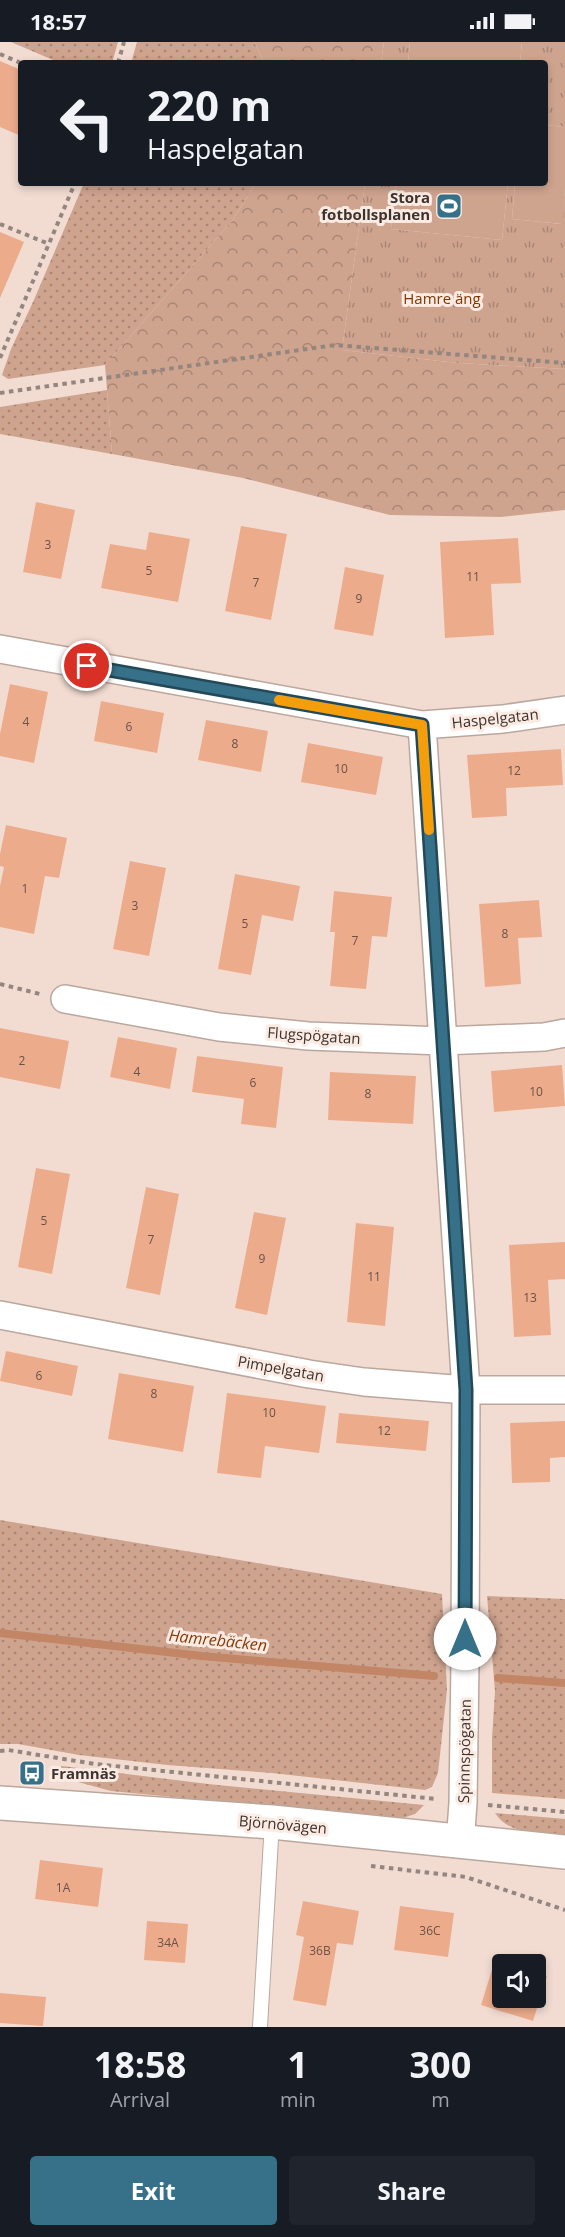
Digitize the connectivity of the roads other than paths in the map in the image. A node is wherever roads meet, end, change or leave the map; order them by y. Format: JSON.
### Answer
{"nodes":[{"id":1,"x":0,"y":649,"type":"edge"},
{"id":2,"x":565,"y":710,"type":"edge"},
{"id":3,"x":422,"y":725,"type":"junction"},
{"id":4,"x":64,"y":999,"type":"road end"},
{"id":5,"x":565,"y":1034,"type":"edge"},
{"id":6,"x":442,"y":1041,"type":"junction"},
{"id":7,"x":0,"y":1316,"type":"edge"},
{"id":8,"x":565,"y":1389,"type":"edge"},
{"id":9,"x":466,"y":1390,"type":"junction"},
{"id":10,"x":0,"y":1803,"type":"edge"},
{"id":11,"x":272,"y":1822,"type":"junction"},
{"id":12,"x":460,"y":1843,"type":"junction"},
{"id":13,"x":565,"y":1852,"type":"edge"},
{"id":14,"x":260,"y":2027,"type":"edge"}],
"edges":[{"from":1,"to":3,"type":"street","name":"Haspelgatan"},
{"from":2,"to":3,"type":"street","name":"Haspelgatan"},
{"from":3,"to":6,"type":"street","name":"Spinnspögatan"},
{"from":4,"to":6,"type":"street","name":"Flugspögatan"},
{"from":5,"to":6,"type":"street","name":"Flugspögatan"},
{"from":6,"to":9,"type":"street","name":"Spinnspögatan"},
{"from":7,"to":9,"type":"street","name":"Pimpelgatan"},
{"from":8,"to":9,"type":"street","name":"Pimpelgatan"},
{"from":9,"to":12,"type":"street","name":"Spinnspögatan"},
{"from":10,"to":11,"type":"main road","name":"Björnövägen"},
{"from":11,"to":12,"type":"main road","name":"Björnövägen"},
{"from":11,"to":14,"type":"lane"},
{"from":12,"to":13,"type":"main road","name":"Björnövägen"}]}
